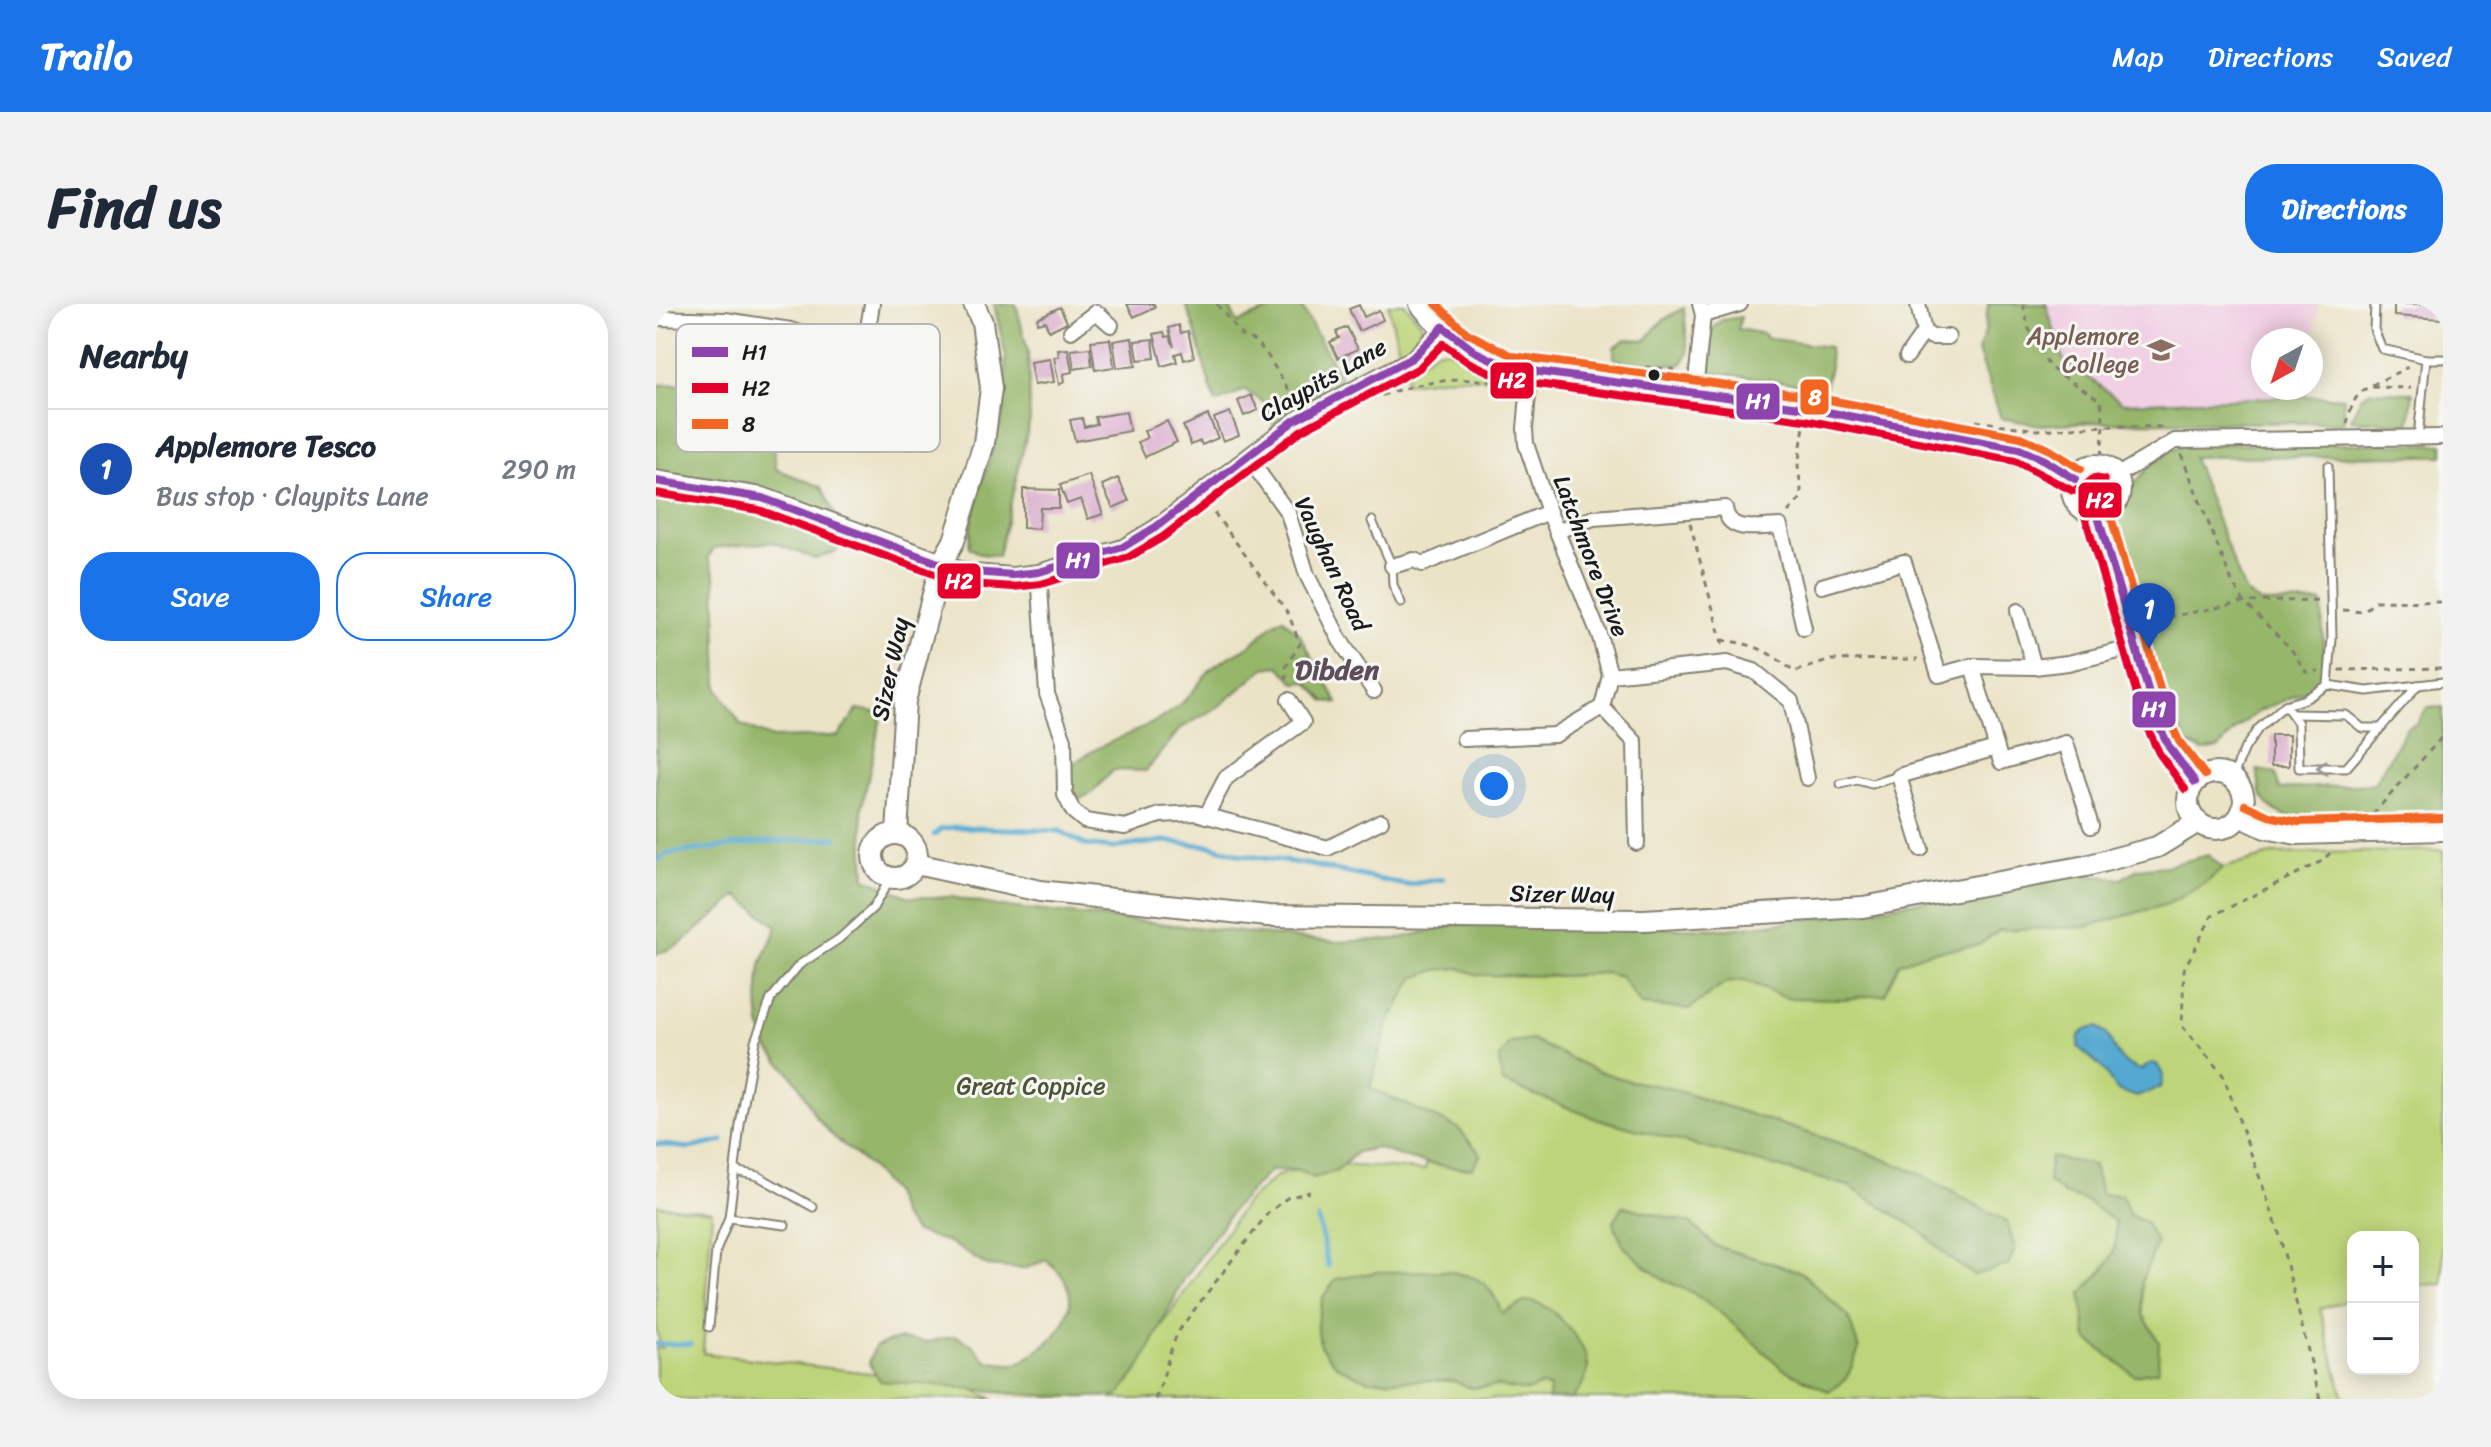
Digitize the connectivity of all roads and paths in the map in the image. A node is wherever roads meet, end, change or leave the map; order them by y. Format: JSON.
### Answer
{"nodes":[{"id":1,"x":872,"y":304,"type":"edge"},
{"id":2,"x":974,"y":304,"type":"edge"},
{"id":3,"x":1217,"y":304,"type":"edge"},
{"id":4,"x":1420,"y":304,"type":"edge"},
{"id":5,"x":1740,"y":304,"type":"edge"},
{"id":6,"x":1918,"y":304,"type":"edge"},
{"id":7,"x":2023,"y":304,"type":"edge"},
{"id":8,"x":2375,"y":304,"type":"edge"},
{"id":9,"x":1094,"y":308,"type":"edge"},
{"id":10,"x":1702,"y":310,"type":"edge"},
{"id":11,"x":656,"y":318,"type":"edge"},
{"id":12,"x":751,"y":324,"type":"edge"},
{"id":13,"x":869,"y":324,"type":"edge"},
{"id":14,"x":1111,"y":325,"type":"dead end"},
{"id":15,"x":1443,"y":327,"type":"junction"},
{"id":16,"x":1071,"y":331,"type":"dead end"},
{"id":17,"x":1924,"y":332,"type":"junction"},
{"id":18,"x":1948,"y":337,"type":"dead end"},
{"id":19,"x":1907,"y":356,"type":"dead end"},
{"id":20,"x":2426,"y":359,"type":"junction"},
{"id":21,"x":2443,"y":359,"type":"edge"},
{"id":22,"x":1645,"y":367,"type":"dead end"},
{"id":23,"x":1520,"y":370,"type":"junction"},
{"id":24,"x":1696,"y":381,"type":"junction"},
{"id":25,"x":2369,"y":387,"type":"junction"},
{"id":26,"x":2423,"y":388,"type":"junction"},
{"id":27,"x":1354,"y":406,"type":"dead end"},
{"id":28,"x":1807,"y":408,"type":"junction"},
{"id":29,"x":1304,"y":416,"type":"junction"},
{"id":30,"x":1969,"y":420,"type":"dead end"},
{"id":31,"x":2104,"y":426,"type":"junction"},
{"id":32,"x":2347,"y":427,"type":"dead end"},
{"id":33,"x":2173,"y":434,"type":"junction"},
{"id":34,"x":2418,"y":437,"type":"junction"},
{"id":35,"x":2443,"y":437,"type":"edge"},
{"id":36,"x":1248,"y":457,"type":"junction"},
{"id":37,"x":2328,"y":466,"type":"dead end"},
{"id":38,"x":2108,"y":471,"type":"junction"},
{"id":39,"x":2075,"y":479,"type":"junction"},
{"id":40,"x":656,"y":481,"type":"edge"},
{"id":41,"x":1201,"y":493,"type":"junction"},
{"id":42,"x":1686,"y":511,"type":"junction"},
{"id":43,"x":1549,"y":512,"type":"junction"},
{"id":44,"x":2097,"y":513,"type":"junction"},
{"id":45,"x":1372,"y":521,"type":"dead end"},
{"id":46,"x":1780,"y":526,"type":"junction"},
{"id":47,"x":1557,"y":531,"type":"junction"},
{"id":48,"x":941,"y":564,"type":"junction"},
{"id":49,"x":1392,"y":566,"type":"junction"},
{"id":50,"x":1039,"y":572,"type":"junction"},
{"id":51,"x":1822,"y":586,"type":"dead end"},
{"id":52,"x":2331,"y":600,"type":"junction"},
{"id":53,"x":2244,"y":602,"type":"junction"},
{"id":54,"x":2443,"y":602,"type":"edge"},
{"id":55,"x":1401,"y":603,"type":"dead end"},
{"id":56,"x":2018,"y":611,"type":"dead end"},
{"id":57,"x":2129,"y":625,"type":"junction"},
{"id":58,"x":1804,"y":628,"type":"dead end"},
{"id":59,"x":1721,"y":640,"type":"junction"},
{"id":60,"x":2136,"y":647,"type":"junction"},
{"id":61,"x":1934,"y":659,"type":"junction"},
{"id":62,"x":1727,"y":663,"type":"junction"},
{"id":63,"x":1972,"y":666,"type":"junction"},
{"id":64,"x":2034,"y":667,"type":"junction"},
{"id":65,"x":2443,"y":668,"type":"edge"},
{"id":66,"x":2331,"y":670,"type":"junction"},
{"id":67,"x":1610,"y":675,"type":"junction"},
{"id":68,"x":2443,"y":682,"type":"edge"},
{"id":69,"x":2328,"y":685,"type":"junction"},
{"id":70,"x":2418,"y":685,"type":"junction"},
{"id":71,"x":1374,"y":691,"type":"dead end"},
{"id":72,"x":1289,"y":700,"type":"joint"},
{"id":73,"x":2285,"y":705,"type":"junction"},
{"id":74,"x":1602,"y":707,"type":"junction"},
{"id":75,"x":2292,"y":714,"type":"junction"},
{"id":76,"x":2379,"y":728,"type":"junction"},
{"id":77,"x":2443,"y":736,"type":"edge"},
{"id":78,"x":1464,"y":739,"type":"dead end"},
{"id":79,"x":1998,"y":755,"type":"junction"},
{"id":80,"x":1899,"y":776,"type":"junction"},
{"id":81,"x":1807,"y":778,"type":"dead end"},
{"id":82,"x":2232,"y":778,"type":"junction"},
{"id":83,"x":2195,"y":782,"type":"junction"},
{"id":84,"x":1841,"y":784,"type":"dead end"},
{"id":85,"x":1206,"y":816,"type":"junction"},
{"id":86,"x":2240,"y":816,"type":"junction"},
{"id":87,"x":1381,"y":821,"type":"dead end"},
{"id":88,"x":2198,"y":822,"type":"junction"},
{"id":89,"x":2091,"y":826,"type":"dead end"},
{"id":90,"x":2443,"y":830,"type":"edge"},
{"id":91,"x":2356,"y":832,"type":"junction"},
{"id":92,"x":897,"y":834,"type":"junction"},
{"id":93,"x":1637,"y":843,"type":"dead end"},
{"id":94,"x":1921,"y":849,"type":"dead end"},
{"id":95,"x":916,"y":864,"type":"junction"},
{"id":96,"x":891,"y":877,"type":"junction"},
{"id":97,"x":735,"y":1171,"type":"junction"},
{"id":98,"x":1310,"y":1192,"type":"dead end"},
{"id":99,"x":813,"y":1207,"type":"dead end"},
{"id":100,"x":729,"y":1218,"type":"junction"},
{"id":101,"x":785,"y":1225,"type":"dead end"},
{"id":102,"x":709,"y":1327,"type":"dead end"},
{"id":103,"x":1155,"y":1399,"type":"edge"},
{"id":104,"x":2320,"y":1399,"type":"edge"}],
"edges":[{"from":1,"to":13,"type":"street"},
{"from":2,"to":48,"type":"street","name":"Sizer Way"},
{"from":3,"to":29,"type":"path"},
{"from":4,"to":15,"type":"street"},
{"from":5,"to":10,"type":"street"},
{"from":6,"to":17,"type":"street"},
{"from":7,"to":31,"type":"path"},
{"from":8,"to":20,"type":"lane"},
{"from":9,"to":14,"type":"street"},
{"from":9,"to":16,"type":"street"},
{"from":10,"to":24,"type":"street"},
{"from":11,"to":12,"type":"street"},
{"from":15,"to":23,"type":"street"},
{"from":15,"to":29,"type":"street","name":"Claypits Lane"},
{"from":17,"to":18,"type":"street"},
{"from":17,"to":19,"type":"street"},
{"from":20,"to":21,"type":"lane"},
{"from":20,"to":25,"type":"path"},
{"from":20,"to":26,"type":"lane"},
{"from":22,"to":24,"type":"path"},
{"from":23,"to":24,"type":"street"},
{"from":23,"to":27,"type":"path"},
{"from":23,"to":43,"type":"street","name":"Latchmore Drive"},
{"from":24,"to":28,"type":"street"},
{"from":25,"to":26,"type":"path"},
{"from":25,"to":32,"type":"path"},
{"from":26,"to":34,"type":"lane"},
{"from":28,"to":39,"type":"street"},
{"from":28,"to":46,"type":"path"},
{"from":29,"to":36,"type":"street","name":"Claypits Lane"},
{"from":30,"to":31,"type":"path"},
{"from":31,"to":33,"type":"path"},
{"from":31,"to":38,"type":"path"},
{"from":33,"to":34,"type":"street"},
{"from":33,"to":38,"type":"street"},
{"from":33,"to":53,"type":"path"},
{"from":34,"to":35,"type":"street"},
{"from":36,"to":41,"type":"street","name":"Claypits Lane"},
{"from":36,"to":71,"type":"street","name":"Vaughan Road"},
{"from":37,"to":52,"type":"lane"},
{"from":38,"to":39,"type":"street"},
{"from":38,"to":44,"type":"street"},
{"from":39,"to":44,"type":"street"},
{"from":40,"to":48,"type":"street","name":"Claypits Lane"},
{"from":41,"to":50,"type":"street","name":"Claypits Lane"},
{"from":41,"to":72,"type":"path"},
{"from":42,"to":46,"type":"street"},
{"from":42,"to":47,"type":"street"},
{"from":42,"to":59,"type":"path"},
{"from":43,"to":47,"type":"street","name":"Latchmore Drive"},
{"from":43,"to":49,"type":"street"},
{"from":44,"to":57,"type":"street"},
{"from":45,"to":49,"type":"lane"},
{"from":46,"to":58,"type":"street"},
{"from":47,"to":67,"type":"street","name":"Latchmore Drive"},
{"from":48,"to":50,"type":"street","name":"Claypits Lane"},
{"from":48,"to":92,"type":"street","name":"Sizer Way"},
{"from":49,"to":55,"type":"lane"},
{"from":50,"to":85,"type":"street"},
{"from":51,"to":61,"type":"street"},
{"from":52,"to":53,"type":"path"},
{"from":52,"to":54,"type":"path"},
{"from":52,"to":66,"type":"lane"},
{"from":53,"to":57,"type":"path"},
{"from":53,"to":66,"type":"path"},
{"from":56,"to":64,"type":"street"},
{"from":57,"to":60,"type":"street"},
{"from":59,"to":61,"type":"path"},
{"from":59,"to":62,"type":"path"},
{"from":60,"to":64,"type":"street"},
{"from":60,"to":83,"type":"street"},
{"from":61,"to":63,"type":"street"},
{"from":62,"to":67,"type":"street"},
{"from":62,"to":81,"type":"street"},
{"from":63,"to":64,"type":"street"},
{"from":63,"to":79,"type":"street"},
{"from":65,"to":66,"type":"path"},
{"from":66,"to":69,"type":"lane"},
{"from":67,"to":74,"type":"street","name":"Latchmore Drive"},
{"from":68,"to":70,"type":"lane"},
{"from":69,"to":70,"type":"lane"},
{"from":69,"to":73,"type":"lane"},
{"from":70,"to":76,"type":"lane"},
{"from":72,"to":85,"type":"street"},
{"from":73,"to":75,"type":"lane"},
{"from":73,"to":82,"type":"lane"},
{"from":74,"to":78,"type":"street"},
{"from":74,"to":93,"type":"street"},
{"from":75,"to":76,"type":"lane"},
{"from":76,"to":75,"type":"lane","one_way":true},
{"from":77,"to":91,"type":"path"},
{"from":79,"to":80,"type":"street"},
{"from":79,"to":89,"type":"street"},
{"from":80,"to":84,"type":"lane"},
{"from":80,"to":94,"type":"street"},
{"from":82,"to":83,"type":"street"},
{"from":82,"to":86,"type":"street"},
{"from":83,"to":88,"type":"street"},
{"from":85,"to":87,"type":"street"},
{"from":86,"to":88,"type":"street"},
{"from":86,"to":91,"type":"street"},
{"from":88,"to":95,"type":"street","name":"Sizer Way"},
{"from":90,"to":91,"type":"street"},
{"from":91,"to":104,"type":"path"},
{"from":92,"to":95,"type":"street"},
{"from":92,"to":96,"type":"street"},
{"from":95,"to":96,"type":"street"},
{"from":96,"to":97,"type":"lane"},
{"from":97,"to":99,"type":"lane"},
{"from":97,"to":100,"type":"lane"},
{"from":98,"to":103,"type":"path"},
{"from":100,"to":101,"type":"lane"},
{"from":100,"to":102,"type":"lane"}]}
